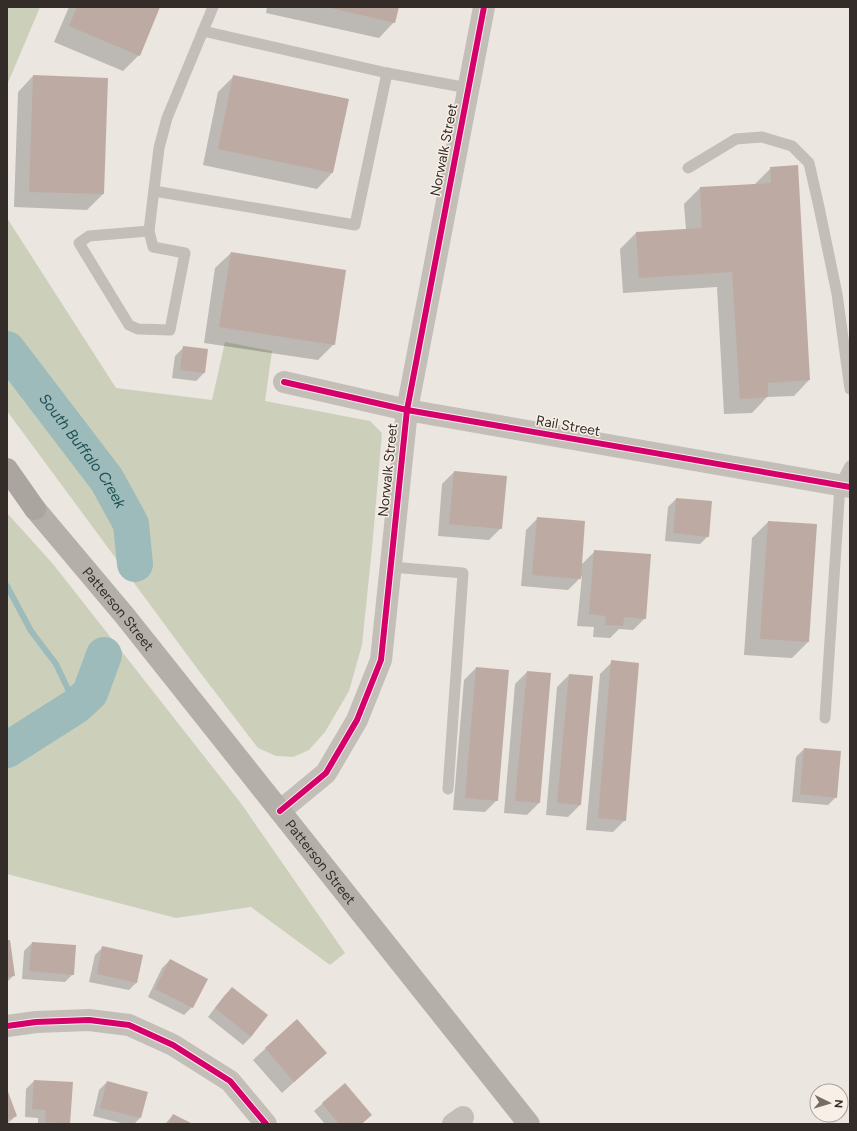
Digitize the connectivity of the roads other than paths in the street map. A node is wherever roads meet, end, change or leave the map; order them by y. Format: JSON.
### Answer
{"nodes":[{"id":1,"x":213,"y":7,"type":"edge"},
{"id":2,"x":484,"y":7,"type":"edge"},
{"id":3,"x":203,"y":31,"type":"junction"},
{"id":4,"x":388,"y":73,"type":"junction"},
{"id":5,"x":468,"y":88,"type":"junction"},
{"id":6,"x":688,"y":168,"type":"dead end"},
{"id":7,"x":154,"y":191,"type":"junction"},
{"id":8,"x":150,"y":231,"type":"junction"},
{"id":9,"x":284,"y":382,"type":"dead end"},
{"id":10,"x":850,"y":389,"type":"edge"},
{"id":11,"x":406,"y":410,"type":"junction"},
{"id":12,"x":850,"y":466,"type":"edge"},
{"id":13,"x":7,"y":469,"type":"edge"},
{"id":14,"x":7,"y":476,"type":"edge"},
{"id":15,"x":845,"y":486,"type":"edge"},
{"id":16,"x":35,"y":509,"type":"junction"},
{"id":17,"x":390,"y":567,"type":"junction"},
{"id":18,"x":825,"y":718,"type":"dead end"},
{"id":19,"x":448,"y":789,"type":"dead end"},
{"id":20,"x":280,"y":811,"type":"junction"},
{"id":21,"x":7,"y":1026,"type":"edge"},
{"id":22,"x":266,"y":1124,"type":"edge"},
{"id":23,"x":529,"y":1124,"type":"edge"}],
"edges":[{"from":1,"to":3,"type":"lane"},
{"from":2,"to":5,"type":"street","name":"Norwalk Street"},
{"from":3,"to":4,"type":"lane"},
{"from":3,"to":7,"type":"lane"},
{"from":4,"to":5,"type":"lane"},
{"from":4,"to":7,"type":"lane"},
{"from":5,"to":11,"type":"street","name":"Norwalk Street"},
{"from":6,"to":10,"type":"lane"},
{"from":7,"to":8,"type":"lane"},
{"from":8,"to":8,"type":"lane"},
{"from":9,"to":11,"type":"street","name":"Rail Street"},
{"from":11,"to":15,"type":"street","name":"Rail Street"},
{"from":11,"to":17,"type":"street","name":"Norwalk Street"},
{"from":12,"to":15,"type":"lane"},
{"from":13,"to":16,"type":"highway"},
{"from":14,"to":16,"type":"highway"},
{"from":15,"to":18,"type":"lane"},
{"from":16,"to":20,"type":"main road","name":"Patterson Street"},
{"from":17,"to":19,"type":"lane"},
{"from":17,"to":20,"type":"street","name":"Norwalk Street"},
{"from":20,"to":23,"type":"main road","name":"Patterson Street"},
{"from":21,"to":22,"type":"street"}]}
